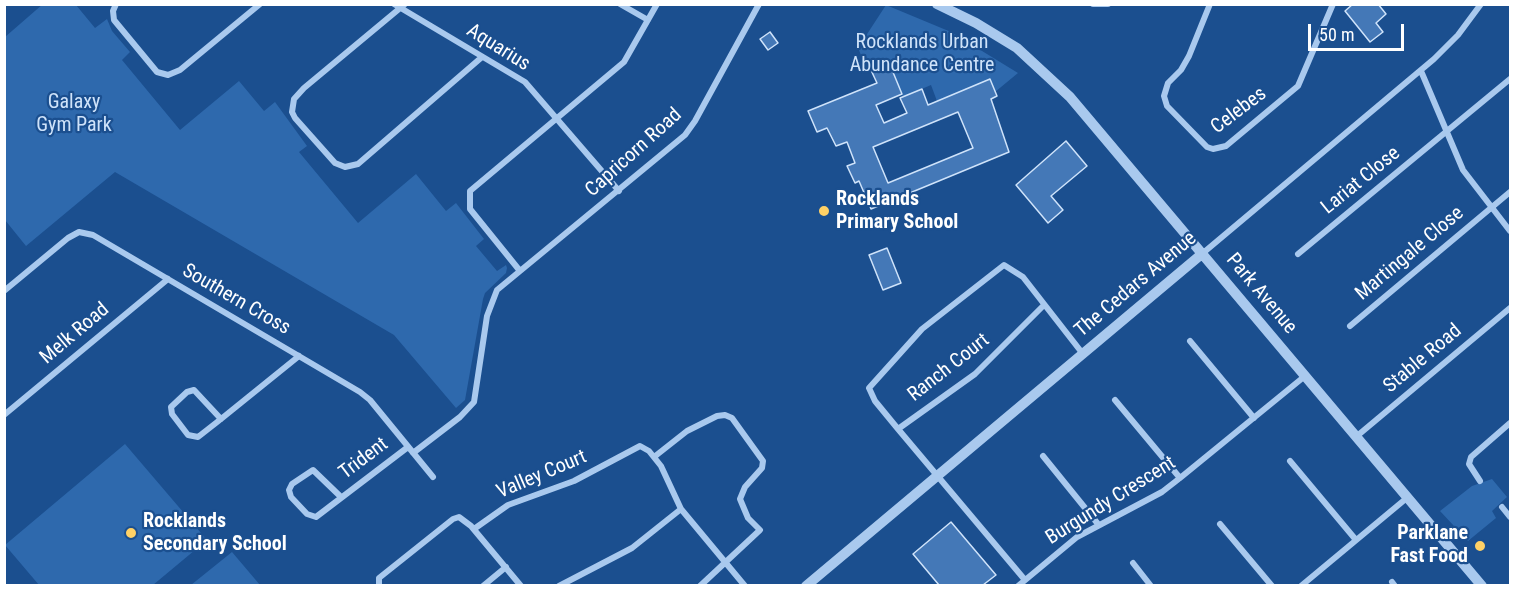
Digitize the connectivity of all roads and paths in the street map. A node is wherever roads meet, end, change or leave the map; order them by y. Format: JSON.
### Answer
{"nodes":[{"id":1,"x":116,"y":4,"type":"edge"},
{"id":2,"x":260,"y":4,"type":"edge"},
{"id":3,"x":394,"y":4,"type":"edge"},
{"id":4,"x":620,"y":4,"type":"edge"},
{"id":5,"x":657,"y":4,"type":"edge"},
{"id":6,"x":759,"y":4,"type":"edge"},
{"id":7,"x":937,"y":4,"type":"edge"},
{"id":8,"x":1093,"y":4,"type":"edge"},
{"id":9,"x":1108,"y":4,"type":"edge"},
{"id":10,"x":1210,"y":4,"type":"edge"},
{"id":11,"x":1333,"y":4,"type":"edge"},
{"id":12,"x":1481,"y":4,"type":"edge"},
{"id":13,"x":403,"y":6,"type":"edge"},
{"id":14,"x":648,"y":20,"type":"junction"},
{"id":15,"x":482,"y":57,"type":"junction"},
{"id":16,"x":1421,"y":71,"type":"junction"},
{"id":17,"x":1510,"y":79,"type":"edge"},
{"id":18,"x":556,"y":118,"type":"junction"},
{"id":19,"x":1445,"y":134,"type":"junction"},
{"id":20,"x":619,"y":191,"type":"junction"},
{"id":21,"x":1510,"y":192,"type":"edge"},
{"id":22,"x":1491,"y":208,"type":"junction"},
{"id":23,"x":1510,"y":231,"type":"edge"},
{"id":24,"x":1203,"y":253,"type":"junction"},
{"id":25,"x":1298,"y":254,"type":"dead end"},
{"id":26,"x":520,"y":271,"type":"junction"},
{"id":27,"x":168,"y":279,"type":"junction"},
{"id":28,"x":4,"y":291,"type":"edge"},
{"id":29,"x":1044,"y":305,"type":"junction"},
{"id":30,"x":1510,"y":308,"type":"edge"},
{"id":31,"x":1350,"y":326,"type":"dead end"},
{"id":32,"x":1190,"y":341,"type":"dead end"},
{"id":33,"x":1083,"y":354,"type":"junction"},
{"id":34,"x":299,"y":356,"type":"junction"},
{"id":35,"x":1306,"y":375,"type":"junction"},
{"id":36,"x":1115,"y":400,"type":"dead end"},
{"id":37,"x":4,"y":415,"type":"edge"},
{"id":38,"x":1254,"y":418,"type":"junction"},
{"id":39,"x":221,"y":419,"type":"junction"},
{"id":40,"x":1510,"y":423,"type":"edge"},
{"id":41,"x":898,"y":429,"type":"junction"},
{"id":42,"x":1358,"y":436,"type":"junction"},
{"id":43,"x":408,"y":447,"type":"junction"},
{"id":44,"x":413,"y":453,"type":"junction"},
{"id":45,"x":1043,"y":456,"type":"dead end"},
{"id":46,"x":654,"y":457,"type":"junction"},
{"id":47,"x":1290,"y":461,"type":"dead end"},
{"id":48,"x":937,"y":476,"type":"junction"},
{"id":49,"x":433,"y":477,"type":"dead end"},
{"id":50,"x":1180,"y":478,"type":"junction"},
{"id":51,"x":1480,"y":481,"type":"dead end"},
{"id":52,"x":341,"y":497,"type":"junction"},
{"id":53,"x":1408,"y":497,"type":"junction"},
{"id":54,"x":1502,"y":507,"type":"dead end"},
{"id":55,"x":681,"y":509,"type":"junction"},
{"id":56,"x":1510,"y":517,"type":"edge"},
{"id":57,"x":1098,"y":524,"type":"junction"},
{"id":58,"x":1220,"y":524,"type":"dead end"},
{"id":59,"x":474,"y":529,"type":"junction"},
{"id":60,"x":1356,"y":540,"type":"junction"},
{"id":61,"x":725,"y":561,"type":"junction"},
{"id":62,"x":1132,"y":564,"type":"dead end"},
{"id":63,"x":506,"y":567,"type":"junction"},
{"id":64,"x":1025,"y":580,"type":"junction"},
{"id":65,"x":379,"y":585,"type":"edge"},
{"id":66,"x":483,"y":585,"type":"edge"},
{"id":67,"x":521,"y":585,"type":"edge"},
{"id":68,"x":559,"y":585,"type":"edge"},
{"id":69,"x":700,"y":585,"type":"edge"},
{"id":70,"x":745,"y":585,"type":"edge"},
{"id":71,"x":806,"y":585,"type":"edge"},
{"id":72,"x":1018,"y":585,"type":"edge"},
{"id":73,"x":1151,"y":585,"type":"edge"},
{"id":74,"x":1272,"y":585,"type":"edge"},
{"id":75,"x":1301,"y":585,"type":"edge"},
{"id":76,"x":1482,"y":585,"type":"edge"}],
"edges":[{"from":1,"to":2,"type":"street"},
{"from":3,"to":13,"type":"street","name":"Aquarius"},
{"from":4,"to":14,"type":"street"},
{"from":5,"to":14,"type":"street"},
{"from":6,"to":20,"type":"street","name":"Capricorn Road"},
{"from":7,"to":24,"type":"street","name":"Park Avenue"},
{"from":8,"to":9,"type":"street"},
{"from":10,"to":11,"type":"street","name":"Celebes"},
{"from":12,"to":16,"type":"street","name":"The Cedars Avenue"},
{"from":13,"to":15,"type":"street","name":"Aquarius"},
{"from":13,"to":15,"type":"street"},
{"from":14,"to":18,"type":"street"},
{"from":15,"to":18,"type":"street","name":"Aquarius"},
{"from":16,"to":19,"type":"street"},
{"from":16,"to":24,"type":"street","name":"The Cedars Avenue"},
{"from":17,"to":19,"type":"street","name":"Lariat Close"},
{"from":18,"to":20,"type":"street","name":"Aquarius"},
{"from":18,"to":26,"type":"street"},
{"from":19,"to":22,"type":"street"},
{"from":19,"to":25,"type":"street","name":"Lariat Close"},
{"from":20,"to":26,"type":"street","name":"Capricorn Road"},
{"from":21,"to":22,"type":"street","name":"Martingale Close"},
{"from":22,"to":23,"type":"street"},
{"from":22,"to":31,"type":"street","name":"Martingale Close"},
{"from":24,"to":33,"type":"street","name":"The Cedars Avenue"},
{"from":24,"to":35,"type":"street","name":"Park Avenue"},
{"from":26,"to":44,"type":"street","name":"Capricorn Road"},
{"from":27,"to":28,"type":"street","name":"Southern Cross"},
{"from":27,"to":34,"type":"street","name":"Southern Cross"},
{"from":27,"to":37,"type":"street","name":"Melk Road"},
{"from":29,"to":33,"type":"street"},
{"from":29,"to":41,"type":"street","name":"Ranch Court"},
{"from":29,"to":41,"type":"street"},
{"from":30,"to":42,"type":"street","name":"Stable Road"},
{"from":32,"to":38,"type":"street"},
{"from":33,"to":48,"type":"street","name":"The Cedars Avenue"},
{"from":34,"to":39,"type":"street"},
{"from":34,"to":43,"type":"street","name":"Southern Cross"},
{"from":35,"to":38,"type":"street","name":"Burgundy Crescent"},
{"from":35,"to":42,"type":"street","name":"Park Avenue"},
{"from":36,"to":50,"type":"street"},
{"from":38,"to":50,"type":"street","name":"Burgundy Crescent"},
{"from":39,"to":39,"type":"street"},
{"from":40,"to":51,"type":"street"},
{"from":41,"to":48,"type":"street"},
{"from":42,"to":53,"type":"street","name":"Park Avenue"},
{"from":43,"to":44,"type":"street","name":"Southern Cross"},
{"from":43,"to":52,"type":"street","name":"Trident"},
{"from":44,"to":49,"type":"street","name":"Southern Cross"},
{"from":45,"to":57,"type":"street"},
{"from":46,"to":55,"type":"street"},
{"from":46,"to":59,"type":"street","name":"Valley Court"},
{"from":46,"to":61,"type":"street"},
{"from":47,"to":60,"type":"street"},
{"from":48,"to":64,"type":"street"},
{"from":48,"to":71,"type":"street","name":"The Cedars Avenue"},
{"from":50,"to":57,"type":"street","name":"Burgundy Crescent"},
{"from":52,"to":52,"type":"street","name":"Trident"},
{"from":53,"to":60,"type":"street"},
{"from":53,"to":76,"type":"street","name":"Park Avenue"},
{"from":54,"to":56,"type":"street"},
{"from":55,"to":61,"type":"street"},
{"from":55,"to":68,"type":"street"},
{"from":57,"to":64,"type":"street","name":"Burgundy Crescent"},
{"from":58,"to":74,"type":"street"},
{"from":59,"to":63,"type":"street"},
{"from":59,"to":65,"type":"street"},
{"from":60,"to":75,"type":"street"},
{"from":61,"to":69,"type":"street"},
{"from":61,"to":70,"type":"street"},
{"from":62,"to":73,"type":"street"},
{"from":63,"to":66,"type":"street"},
{"from":63,"to":67,"type":"street"},
{"from":64,"to":72,"type":"street","name":"Burgundy Crescent"}]}
